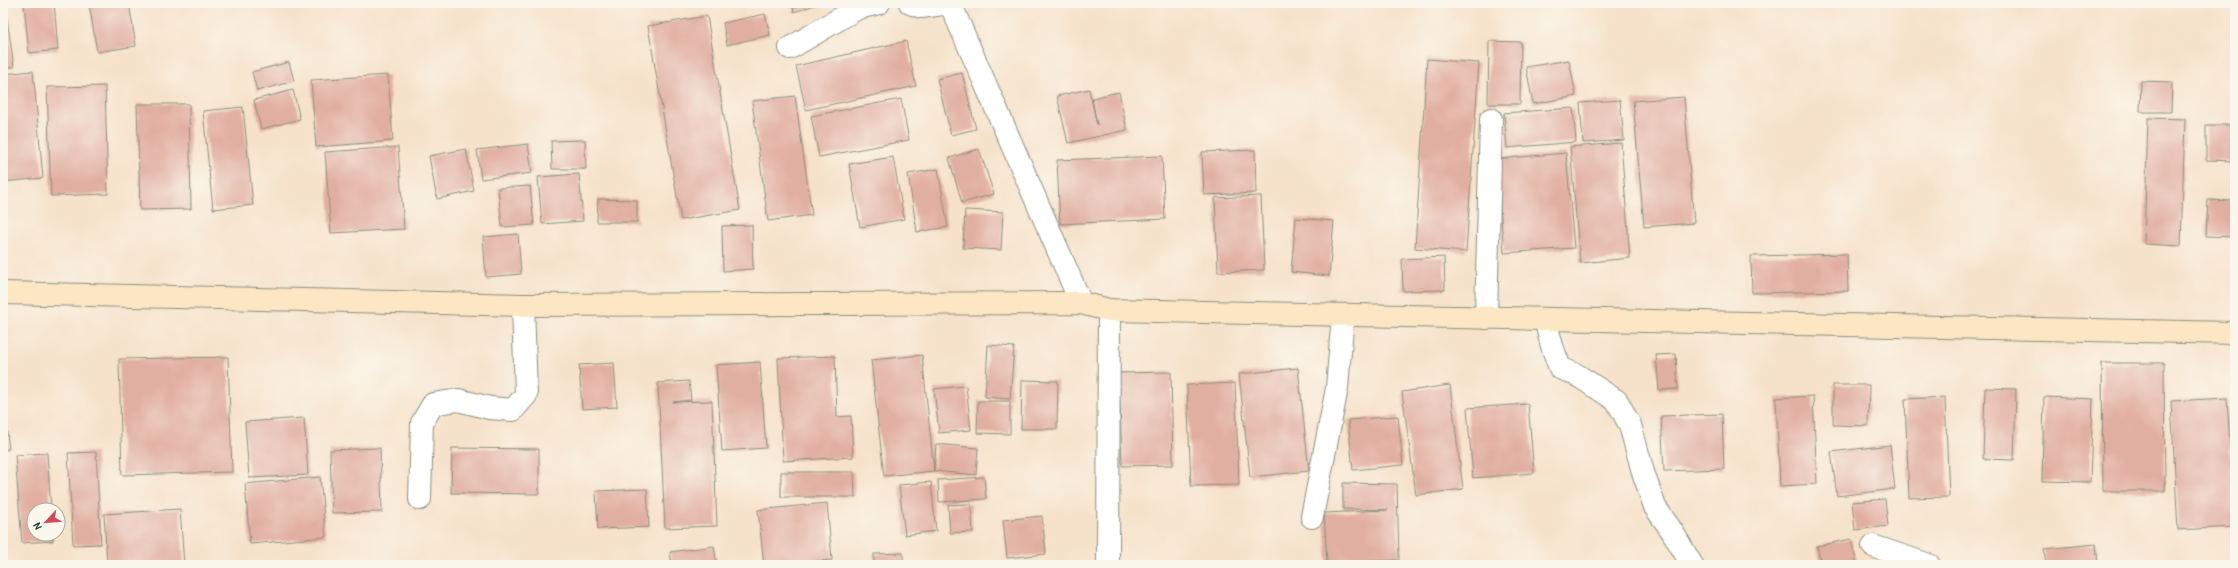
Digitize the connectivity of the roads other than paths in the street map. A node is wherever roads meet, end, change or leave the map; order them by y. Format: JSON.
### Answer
{"nodes":[{"id":1,"x":879,"y":3,"type":"edge"},
{"id":2,"x":910,"y":3,"type":"edge"},
{"id":3,"x":950,"y":3,"type":"edge"},
{"id":4,"x":790,"y":48,"type":"dead end"},
{"id":5,"x":1491,"y":119,"type":"dead end"},
{"id":6,"x":3,"y":293,"type":"edge"},
{"id":7,"x":1081,"y":303,"type":"junction"},
{"id":8,"x":523,"y":305,"type":"junction"},
{"id":9,"x":1109,"y":310,"type":"junction"},
{"id":10,"x":1343,"y":315,"type":"junction"},
{"id":11,"x":1486,"y":318,"type":"junction"},
{"id":12,"x":1545,"y":319,"type":"junction"},
{"id":13,"x":2235,"y":333,"type":"edge"},
{"id":14,"x":420,"y":499,"type":"dead end"},
{"id":15,"x":1312,"y":517,"type":"dead end"},
{"id":16,"x":1873,"y":546,"type":"dead end"},
{"id":17,"x":1108,"y":565,"type":"edge"},
{"id":18,"x":1692,"y":565,"type":"edge"},
{"id":19,"x":1929,"y":565,"type":"edge"}],
"edges":[{"from":1,"to":4,"type":"street"},
{"from":2,"to":3,"type":"street"},
{"from":3,"to":7,"type":"street"},
{"from":5,"to":11,"type":"street"},
{"from":6,"to":8,"type":"main road"},
{"from":7,"to":8,"type":"main road"},
{"from":7,"to":9,"type":"main road"},
{"from":8,"to":14,"type":"street"},
{"from":9,"to":10,"type":"main road"},
{"from":9,"to":17,"type":"street"},
{"from":10,"to":11,"type":"main road"},
{"from":10,"to":15,"type":"street"},
{"from":11,"to":12,"type":"main road"},
{"from":12,"to":13,"type":"main road"},
{"from":12,"to":18,"type":"street"},
{"from":16,"to":19,"type":"street"}]}
